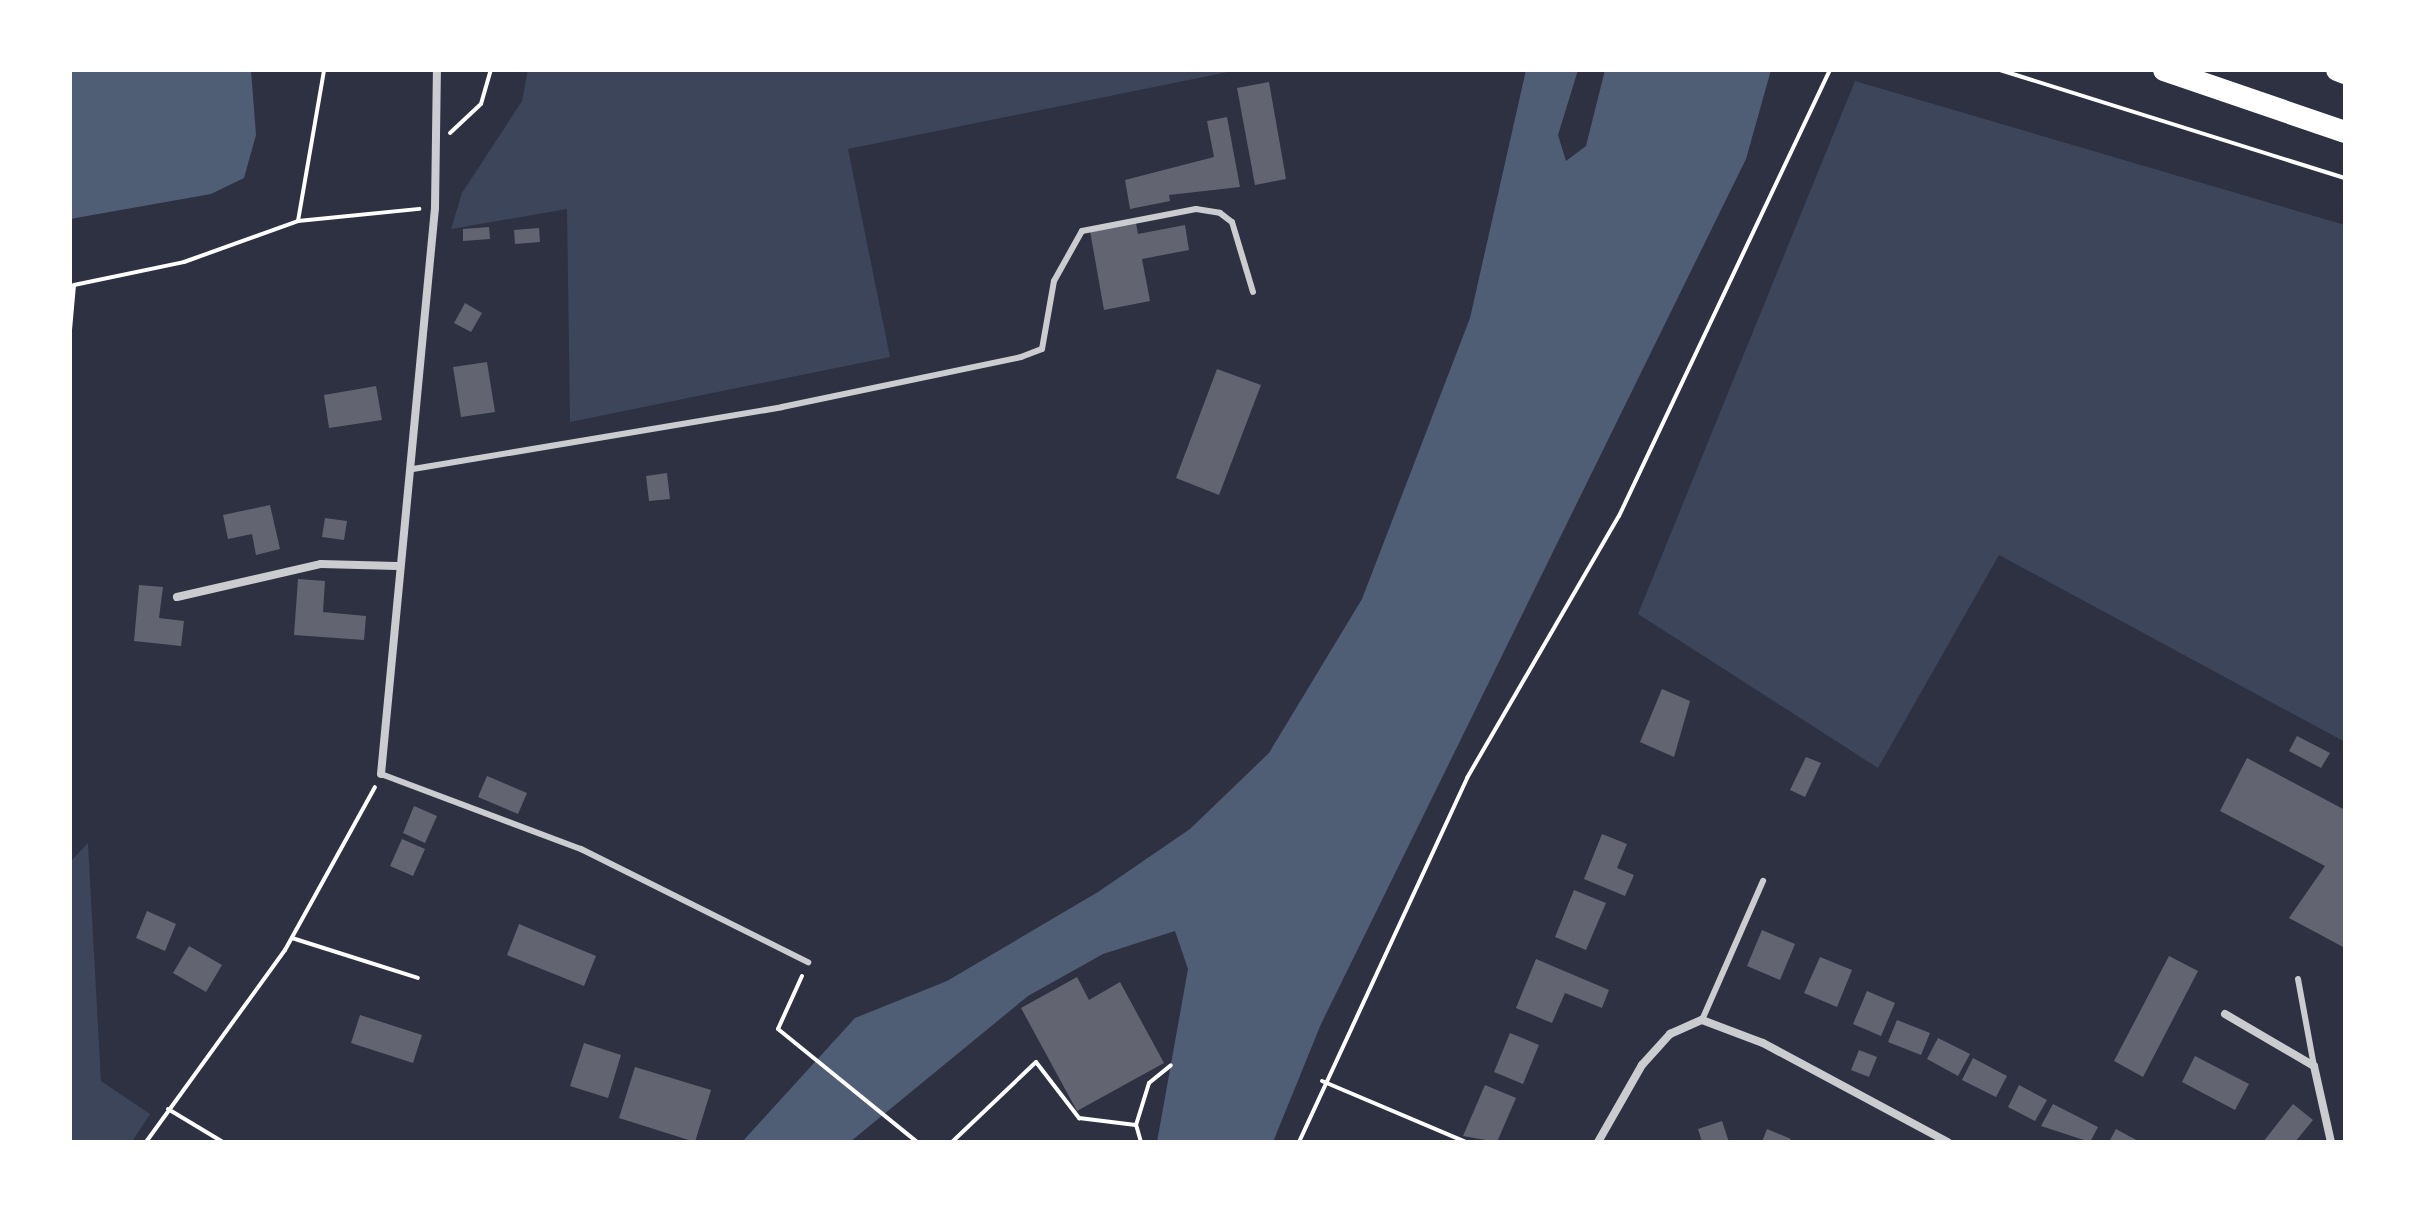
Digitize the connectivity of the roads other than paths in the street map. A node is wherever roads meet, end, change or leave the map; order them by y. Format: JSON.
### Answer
{"nodes":[{"id":1,"x":437,"y":70,"type":"edge"},
{"id":2,"x":2164,"y":70,"type":"edge"},
{"id":3,"x":2337,"y":70,"type":"edge"},
{"id":4,"x":2345,"y":73,"type":"edge"},
{"id":5,"x":2345,"y":132,"type":"edge"},
{"id":6,"x":1253,"y":292,"type":"dead end"},
{"id":7,"x":413,"y":469,"type":"junction"},
{"id":8,"x":397,"y":566,"type":"junction"},
{"id":9,"x":177,"y":597,"type":"dead end"},
{"id":10,"x":381,"y":774,"type":"joint"},
{"id":11,"x":1763,"y":881,"type":"dead end"},
{"id":12,"x":808,"y":962,"type":"road end"},
{"id":13,"x":2298,"y":979,"type":"dead end"},
{"id":14,"x":2225,"y":1014,"type":"dead end"},
{"id":15,"x":1702,"y":1020,"type":"junction"},
{"id":16,"x":2314,"y":1066,"type":"junction"},
{"id":17,"x":1598,"y":1142,"type":"edge"},
{"id":18,"x":1948,"y":1142,"type":"edge"},
{"id":19,"x":2331,"y":1142,"type":"edge"}],
"edges":[{"from":1,"to":7,"type":"street"},
{"from":2,"to":5,"type":"highway"},
{"from":3,"to":4,"type":"highway"},
{"from":6,"to":7,"type":"lane"},
{"from":7,"to":8,"type":"street"},
{"from":8,"to":9,"type":"street"},
{"from":8,"to":10,"type":"street"},
{"from":10,"to":12,"type":"lane"},
{"from":11,"to":15,"type":"lane"},
{"from":13,"to":16,"type":"lane"},
{"from":14,"to":16,"type":"street"},
{"from":15,"to":17,"type":"street"},
{"from":15,"to":18,"type":"street"},
{"from":16,"to":19,"type":"street"}]}
